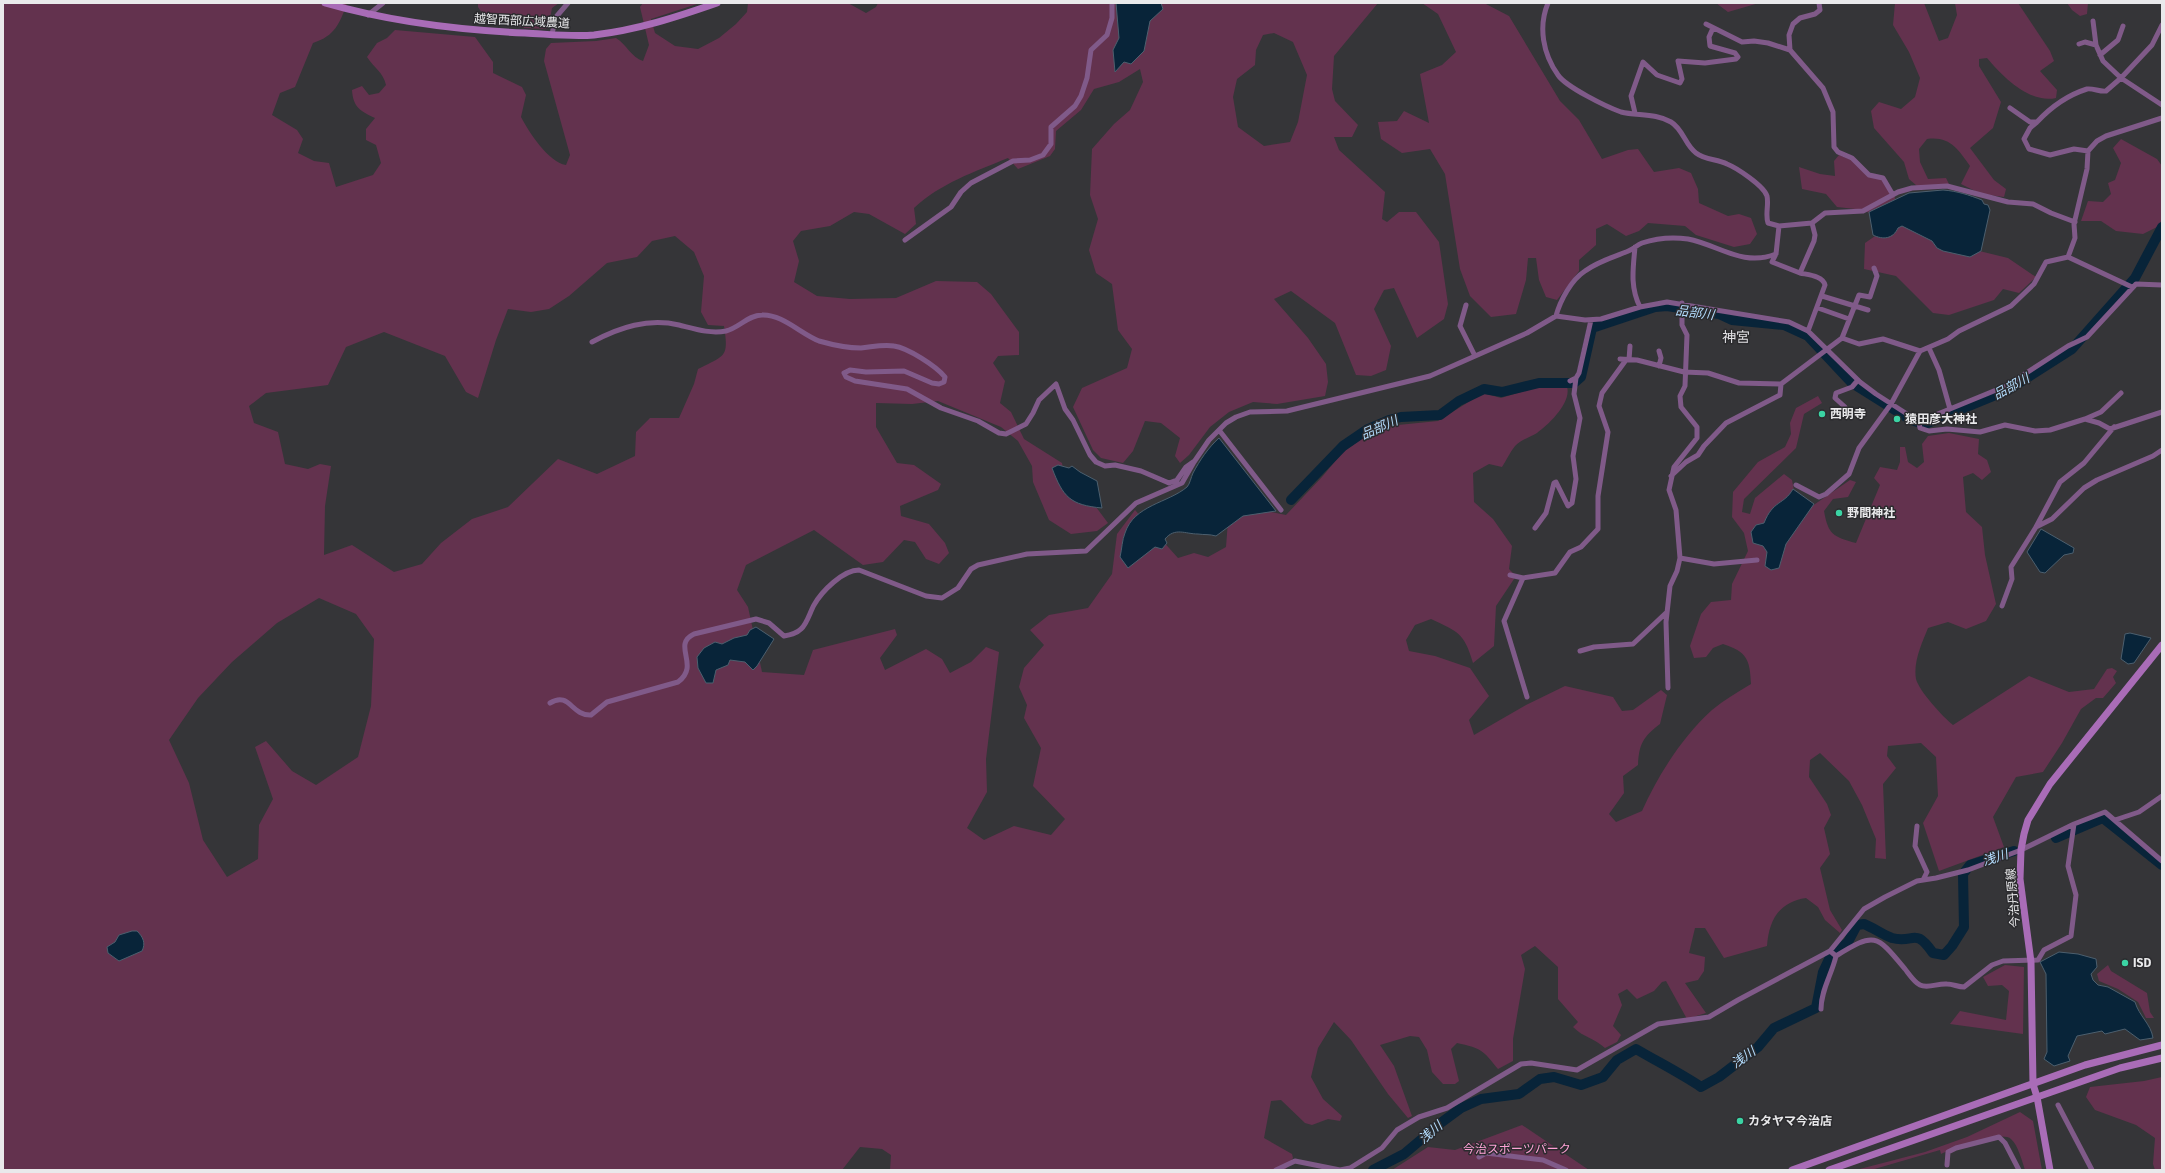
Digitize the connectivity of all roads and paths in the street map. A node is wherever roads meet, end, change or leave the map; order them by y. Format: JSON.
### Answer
{"nodes":[{"id":1,"x":325,"y":3,"type":"edge"},
{"id":2,"x":383,"y":3,"type":"edge"},
{"id":3,"x":568,"y":3,"type":"edge"},
{"id":4,"x":717,"y":3,"type":"edge"},
{"id":5,"x":1112,"y":3,"type":"edge"},
{"id":6,"x":1548,"y":3,"type":"edge"},
{"id":7,"x":1819,"y":3,"type":"edge"},
{"id":8,"x":368,"y":15,"type":"junction"},
{"id":9,"x":2093,"y":21,"type":"dead end"},
{"id":10,"x":1706,"y":24,"type":"dead end"},
{"id":11,"x":2162,"y":25,"type":"edge"},
{"id":12,"x":2124,"y":26,"type":"dead end"},
{"id":13,"x":1713,"y":28,"type":"junction"},
{"id":14,"x":552,"y":34,"type":"junction"},
{"id":15,"x":2079,"y":44,"type":"dead end"},
{"id":16,"x":2096,"y":45,"type":"junction"},
{"id":17,"x":1790,"y":50,"type":"junction"},
{"id":18,"x":2100,"y":55,"type":"junction"},
{"id":19,"x":2121,"y":78,"type":"junction"},
{"id":20,"x":2162,"y":105,"type":"edge"},
{"id":21,"x":2010,"y":108,"type":"dead end"},
{"id":22,"x":1636,"y":113,"type":"junction"},
{"id":23,"x":2162,"y":118,"type":"edge"},
{"id":24,"x":2037,"y":122,"type":"junction"},
{"id":25,"x":2088,"y":151,"type":"junction"},
{"id":26,"x":1892,"y":195,"type":"junction"},
{"id":27,"x":2075,"y":222,"type":"junction"},
{"id":28,"x":1812,"y":223,"type":"junction"},
{"id":29,"x":1779,"y":226,"type":"junction"},
{"id":30,"x":905,"y":240,"type":"dead end"},
{"id":31,"x":1635,"y":247,"type":"junction"},
{"id":32,"x":1776,"y":254,"type":"junction"},
{"id":33,"x":2068,"y":258,"type":"junction"},
{"id":34,"x":1874,"y":268,"type":"dead end"},
{"id":35,"x":1800,"y":272,"type":"junction"},
{"id":36,"x":2162,"y":285,"type":"edge"},
{"id":37,"x":2132,"y":287,"type":"junction"},
{"id":38,"x":1822,"y":296,"type":"junction"},
{"id":39,"x":1682,"y":303,"type":"junction"},
{"id":40,"x":1466,"y":305,"type":"dead end"},
{"id":41,"x":1856,"y":306,"type":"junction"},
{"id":42,"x":1640,"y":307,"type":"junction"},
{"id":43,"x":1818,"y":308,"type":"junction"},
{"id":44,"x":1868,"y":310,"type":"dead end"},
{"id":45,"x":1556,"y":316,"type":"junction"},
{"id":46,"x":1849,"y":319,"type":"junction"},
{"id":47,"x":1591,"y":320,"type":"junction"},
{"id":48,"x":1808,"y":331,"type":"junction"},
{"id":49,"x":1842,"y":338,"type":"junction"},
{"id":50,"x":592,"y":342,"type":"dead end"},
{"id":51,"x":1630,"y":346,"type":"dead end"},
{"id":52,"x":1929,"y":348,"type":"junction"},
{"id":53,"x":1659,"y":351,"type":"dead end"},
{"id":54,"x":1828,"y":351,"type":"junction"},
{"id":55,"x":1920,"y":351,"type":"junction"},
{"id":56,"x":1475,"y":356,"type":"junction"},
{"id":57,"x":1625,"y":360,"type":"junction"},
{"id":58,"x":1659,"y":366,"type":"junction"},
{"id":59,"x":1684,"y":372,"type":"junction"},
{"id":60,"x":1576,"y":378,"type":"junction"},
{"id":61,"x":1858,"y":380,"type":"junction"},
{"id":62,"x":1570,"y":381,"type":"dead end"},
{"id":63,"x":1781,"y":384,"type":"junction"},
{"id":64,"x":2121,"y":393,"type":"dead end"},
{"id":65,"x":1891,"y":404,"type":"junction"},
{"id":66,"x":1845,"y":407,"type":"dead end"},
{"id":67,"x":1950,"y":409,"type":"junction"},
{"id":68,"x":2162,"y":412,"type":"edge"},
{"id":69,"x":1918,"y":418,"type":"junction"},
{"id":70,"x":2085,"y":419,"type":"junction"},
{"id":71,"x":2114,"y":427,"type":"junction"},
{"id":72,"x":1220,"y":430,"type":"junction"},
{"id":73,"x":2162,"y":450,"type":"edge"},
{"id":74,"x":1194,"y":462,"type":"junction"},
{"id":75,"x":1671,"y":476,"type":"junction"},
{"id":76,"x":1796,"y":485,"type":"dead end"},
{"id":77,"x":1281,"y":510,"type":"dead end"},
{"id":78,"x":1535,"y":528,"type":"dead end"},
{"id":79,"x":2036,"y":528,"type":"junction"},
{"id":80,"x":1680,"y":558,"type":"junction"},
{"id":81,"x":1756,"y":560,"type":"dead end"},
{"id":82,"x":1510,"y":575,"type":"dead end"},
{"id":83,"x":1523,"y":578,"type":"junction"},
{"id":84,"x":2002,"y":606,"type":"dead end"},
{"id":85,"x":1667,"y":612,"type":"junction"},
{"id":86,"x":2162,"y":645,"type":"edge"},
{"id":87,"x":1580,"y":651,"type":"dead end"},
{"id":88,"x":1668,"y":688,"type":"dead end"},
{"id":89,"x":1527,"y":697,"type":"dead end"},
{"id":90,"x":550,"y":703,"type":"dead end"},
{"id":91,"x":2162,"y":796,"type":"edge"},
{"id":92,"x":2115,"y":820,"type":"junction"},
{"id":93,"x":2074,"y":824,"type":"junction"},
{"id":94,"x":1917,"y":826,"type":"dead end"},
{"id":95,"x":2021,"y":850,"type":"junction"},
{"id":96,"x":2162,"y":861,"type":"edge"},
{"id":97,"x":1923,"y":880,"type":"junction"},
{"id":98,"x":1830,"y":951,"type":"junction"},
{"id":99,"x":1836,"y":956,"type":"junction"},
{"id":100,"x":2031,"y":962,"type":"junction"},
{"id":101,"x":1821,"y":1009,"type":"dead end"},
{"id":102,"x":2162,"y":1045,"type":"edge"},
{"id":103,"x":2162,"y":1058,"type":"edge"},
{"id":104,"x":2033,"y":1084,"type":"junction"},
{"id":105,"x":2037,"y":1097,"type":"junction"},
{"id":106,"x":2058,"y":1105,"type":"dead end"},
{"id":107,"x":1479,"y":1157,"type":"dead end"},
{"id":108,"x":1947,"y":1164,"type":"dead end"},
{"id":109,"x":1276,"y":1170,"type":"edge"},
{"id":110,"x":1566,"y":1170,"type":"edge"},
{"id":111,"x":1792,"y":1170,"type":"edge"},
{"id":112,"x":1829,"y":1170,"type":"edge"},
{"id":113,"x":2019,"y":1170,"type":"edge"},
{"id":114,"x":2050,"y":1170,"type":"edge"},
{"id":115,"x":2092,"y":1170,"type":"edge"}],
"edges":[{"from":1,"to":8,"type":"street","name":"越智西部広域農道"},
{"from":2,"to":8,"type":"street"},
{"from":3,"to":14,"type":"street"},
{"from":4,"to":14,"type":"street","name":"越智西部広域農道"},
{"from":5,"to":30,"type":"street"},
{"from":6,"to":22,"type":"street"},
{"from":7,"to":17,"type":"street"},
{"from":8,"to":14,"type":"street","name":"越智西部広域農道"},
{"from":9,"to":16,"type":"street"},
{"from":10,"to":13,"type":"street"},
{"from":11,"to":19,"type":"street"},
{"from":12,"to":18,"type":"street"},
{"from":13,"to":17,"type":"street"},
{"from":13,"to":22,"type":"street"},
{"from":15,"to":16,"type":"street"},
{"from":16,"to":18,"type":"street"},
{"from":17,"to":26,"type":"street"},
{"from":18,"to":19,"type":"street"},
{"from":19,"to":20,"type":"street"},
{"from":19,"to":24,"type":"street"},
{"from":21,"to":24,"type":"street"},
{"from":22,"to":29,"type":"street"},
{"from":23,"to":25,"type":"street"},
{"from":24,"to":25,"type":"street"},
{"from":25,"to":27,"type":"street"},
{"from":26,"to":27,"type":"street"},
{"from":26,"to":28,"type":"street"},
{"from":27,"to":33,"type":"street"},
{"from":28,"to":29,"type":"street"},
{"from":28,"to":35,"type":"street"},
{"from":29,"to":32,"type":"street"},
{"from":31,"to":32,"type":"street"},
{"from":31,"to":42,"type":"street"},
{"from":31,"to":45,"type":"street"},
{"from":32,"to":35,"type":"street"},
{"from":33,"to":37,"type":"street"},
{"from":33,"to":52,"type":"street"},
{"from":34,"to":41,"type":"street"},
{"from":35,"to":38,"type":"street"},
{"from":36,"to":37,"type":"street"},
{"from":37,"to":67,"type":"street"},
{"from":38,"to":41,"type":"street"},
{"from":38,"to":43,"type":"street"},
{"from":39,"to":42,"type":"street"},
{"from":39,"to":48,"type":"street"},
{"from":39,"to":59,"type":"street"},
{"from":40,"to":56,"type":"street"},
{"from":41,"to":44,"type":"street"},
{"from":41,"to":46,"type":"street"},
{"from":42,"to":47,"type":"street"},
{"from":43,"to":46,"type":"street"},
{"from":43,"to":48,"type":"street"},
{"from":45,"to":47,"type":"street"},
{"from":45,"to":56,"type":"street"},
{"from":46,"to":49,"type":"street"},
{"from":47,"to":60,"type":"street"},
{"from":48,"to":54,"type":"street"},
{"from":49,"to":54,"type":"street"},
{"from":49,"to":55,"type":"street"},
{"from":50,"to":74,"type":"street"},
{"from":51,"to":57,"type":"street"},
{"from":52,"to":55,"type":"street"},
{"from":52,"to":67,"type":"street"},
{"from":53,"to":58,"type":"street"},
{"from":54,"to":61,"type":"street"},
{"from":54,"to":63,"type":"street"},
{"from":55,"to":65,"type":"street"},
{"from":56,"to":72,"type":"street"},
{"from":57,"to":58,"type":"street"},
{"from":57,"to":83,"type":"street"},
{"from":58,"to":59,"type":"street"},
{"from":59,"to":63,"type":"street"},
{"from":59,"to":75,"type":"street"},
{"from":60,"to":62,"type":"street"},
{"from":60,"to":78,"type":"street"},
{"from":61,"to":65,"type":"street"},
{"from":61,"to":66,"type":"street"},
{"from":63,"to":75,"type":"street"},
{"from":64,"to":70,"type":"street"},
{"from":65,"to":69,"type":"street"},
{"from":65,"to":76,"type":"street"},
{"from":67,"to":69,"type":"street"},
{"from":68,"to":71,"type":"street"},
{"from":69,"to":70,"type":"street"},
{"from":70,"to":71,"type":"street"},
{"from":71,"to":79,"type":"street"},
{"from":72,"to":74,"type":"street"},
{"from":72,"to":77,"type":"street"},
{"from":73,"to":79,"type":"street"},
{"from":74,"to":90,"type":"street"},
{"from":75,"to":80,"type":"street"},
{"from":79,"to":84,"type":"street"},
{"from":80,"to":81,"type":"street"},
{"from":80,"to":85,"type":"street"},
{"from":82,"to":83,"type":"street"},
{"from":83,"to":89,"type":"street"},
{"from":85,"to":87,"type":"street"},
{"from":85,"to":88,"type":"street"},
{"from":86,"to":95,"type":"street","name":"今治丹原線"},
{"from":91,"to":92,"type":"street"},
{"from":92,"to":93,"type":"street"},
{"from":92,"to":96,"type":"street"},
{"from":93,"to":95,"type":"street"},
{"from":93,"to":100,"type":"street"},
{"from":94,"to":97,"type":"street"},
{"from":95,"to":97,"type":"street"},
{"from":95,"to":100,"type":"street","name":"今治丹原線"},
{"from":97,"to":98,"type":"street"},
{"from":98,"to":99,"type":"street"},
{"from":98,"to":109,"type":"street"},
{"from":99,"to":100,"type":"street"},
{"from":99,"to":101,"type":"street"},
{"from":100,"to":104,"type":"street","name":"今治丹原線"},
{"from":102,"to":104,"type":"street"},
{"from":103,"to":105,"type":"street"},
{"from":104,"to":105,"type":"street","name":"今治丹原線"},
{"from":104,"to":111,"type":"street"},
{"from":105,"to":112,"type":"street"},
{"from":105,"to":114,"type":"street","name":"今治丹原線"},
{"from":106,"to":115,"type":"street"},
{"from":107,"to":110,"type":"street"},
{"from":108,"to":113,"type":"street"}]}
